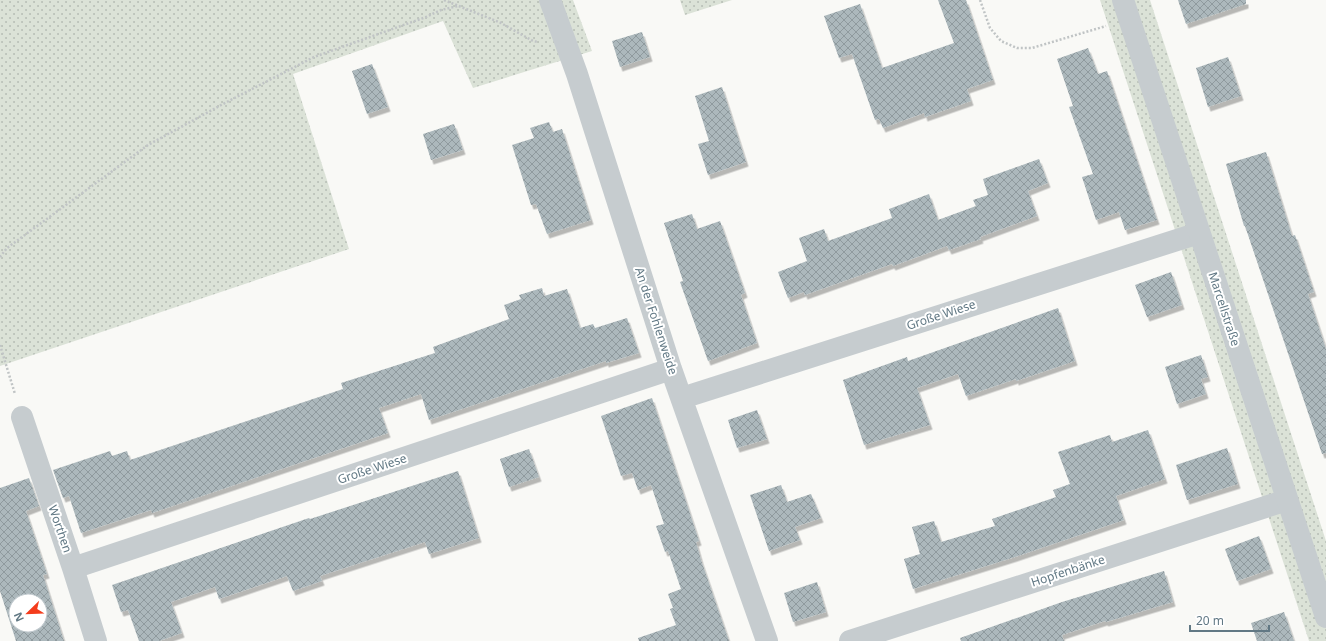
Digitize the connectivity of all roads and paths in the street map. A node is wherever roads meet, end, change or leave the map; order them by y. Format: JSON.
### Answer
{"nodes":[{"id":1,"x":444,"y":0,"type":"edge"},
{"id":2,"x":550,"y":0,"type":"edge"},
{"id":3,"x":980,"y":0,"type":"edge"},
{"id":4,"x":458,"y":6,"type":"junction"},
{"id":5,"x":1126,"y":10,"type":"edge"},
{"id":6,"x":566,"y":47,"type":"junction"},
{"id":7,"x":1199,"y":233,"type":"junction"},
{"id":8,"x":0,"y":257,"type":"edge"},
{"id":9,"x":0,"y":345,"type":"edge"},
{"id":10,"x":671,"y":369,"type":"junction"},
{"id":11,"x":682,"y":398,"type":"junction"},
{"id":12,"x":22,"y":417,"type":"joint"},
{"id":13,"x":1287,"y":500,"type":"junction"},
{"id":14,"x":73,"y":568,"type":"junction"},
{"id":15,"x":1326,"y":617,"type":"edge"},
{"id":16,"x":96,"y":641,"type":"edge"},
{"id":17,"x":767,"y":641,"type":"edge"},
{"id":18,"x":850,"y":641,"type":"edge"}],
"edges":[{"from":1,"to":4,"type":"path"},
{"from":2,"to":6,"type":"street","name":"An der Fohlenweide"},
{"from":3,"to":5,"type":"path"},
{"from":4,"to":6,"type":"path"},
{"from":4,"to":8,"type":"path"},
{"from":5,"to":7,"type":"street","name":"Marcellstraße"},
{"from":6,"to":10,"type":"street","name":"An der Fohlenweide"},
{"from":7,"to":11,"type":"street","name":"Große Wiese"},
{"from":7,"to":13,"type":"street","name":"Marcellstraße"},
{"from":9,"to":12,"type":"path"},
{"from":10,"to":11,"type":"street","name":"An der Fohlenweide"},
{"from":10,"to":14,"type":"street","name":"Große Wiese"},
{"from":11,"to":17,"type":"street","name":"An der Fohlenweide"},
{"from":12,"to":14,"type":"street","name":"Worthen"},
{"from":13,"to":15,"type":"street","name":"Marcellstraße"},
{"from":13,"to":18,"type":"street","name":"Hopfenbänke"},
{"from":14,"to":16,"type":"street","name":"Worthen"}]}
